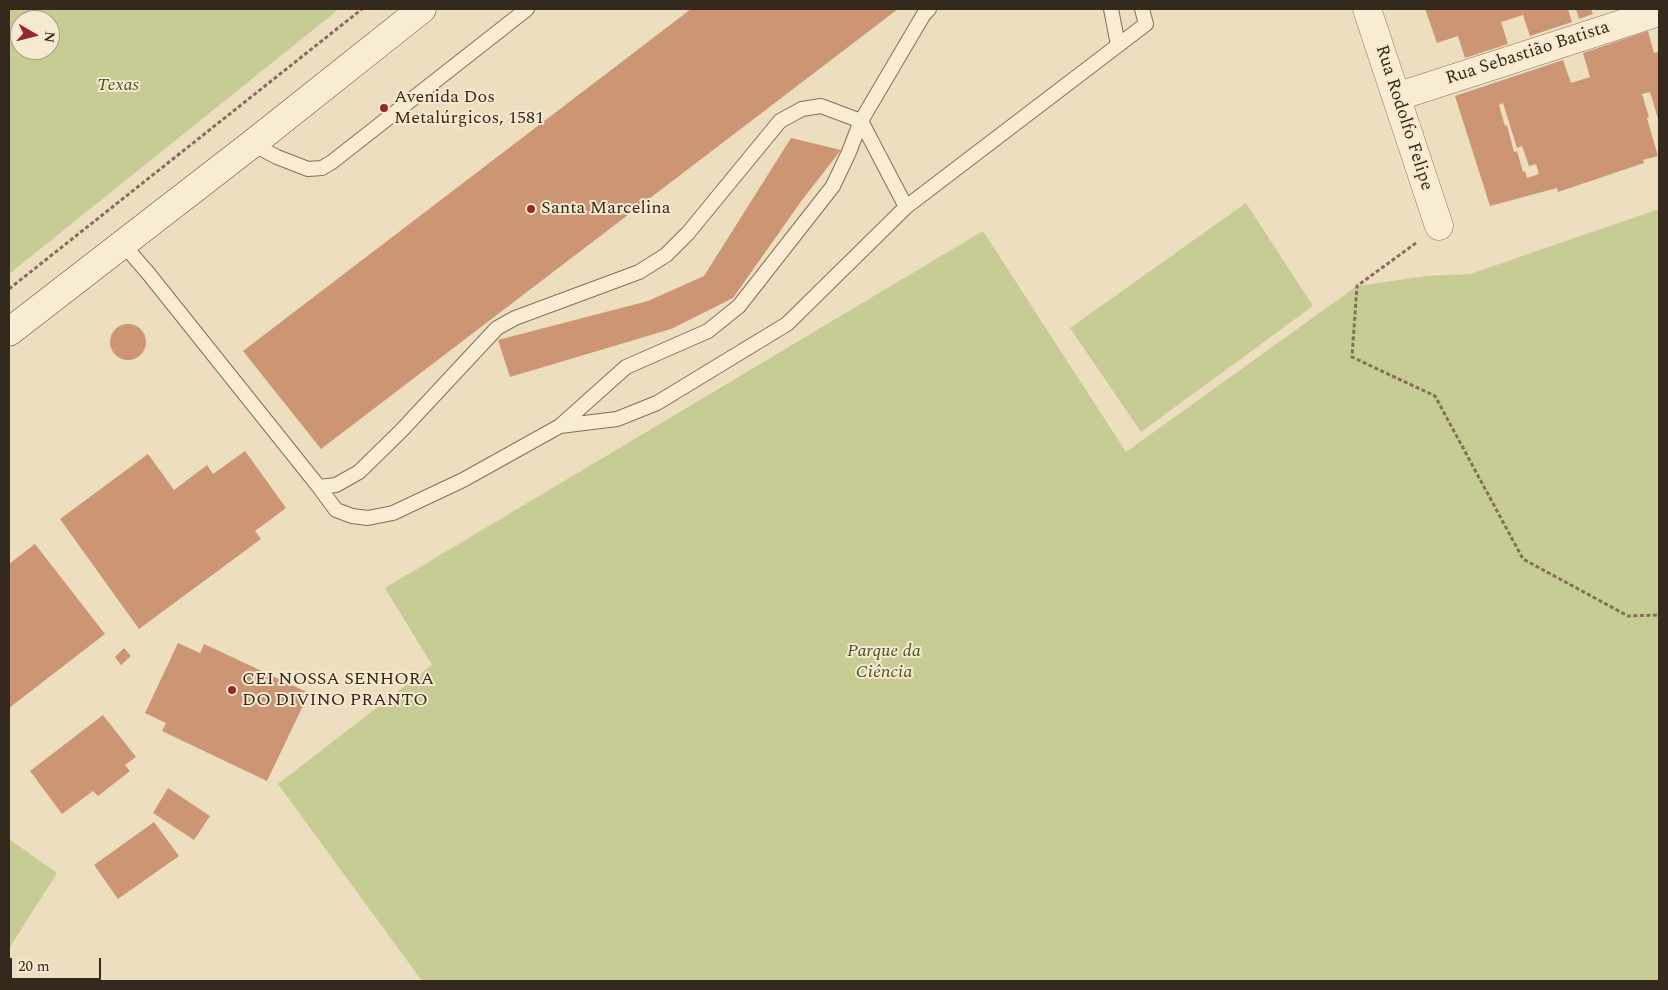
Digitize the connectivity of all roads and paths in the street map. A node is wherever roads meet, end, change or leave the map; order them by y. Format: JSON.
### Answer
{"nodes":[{"id":1,"x":362,"y":9,"type":"edge"},
{"id":2,"x":422,"y":9,"type":"edge"},
{"id":3,"x":527,"y":9,"type":"edge"},
{"id":4,"x":929,"y":9,"type":"edge"},
{"id":5,"x":1110,"y":9,"type":"edge"},
{"id":6,"x":1142,"y":9,"type":"edge"},
{"id":7,"x":1367,"y":9,"type":"edge"},
{"id":8,"x":1659,"y":12,"type":"edge"},
{"id":9,"x":1118,"y":45,"type":"junction"},
{"id":10,"x":1396,"y":97,"type":"junction"},
{"id":11,"x":861,"y":121,"type":"junction"},
{"id":12,"x":252,"y":144,"type":"junction"},
{"id":13,"x":906,"y":207,"type":"junction"},
{"id":14,"x":1439,"y":226,"type":"joint"},
{"id":15,"x":122,"y":244,"type":"junction"},
{"id":16,"x":9,"y":290,"type":"edge"},
{"id":17,"x":9,"y":332,"type":"edge"},
{"id":18,"x":560,"y":426,"type":"junction"},
{"id":19,"x":319,"y":487,"type":"junction"},
{"id":20,"x":1659,"y":616,"type":"edge"}],
"edges":[{"from":1,"to":16,"type":"path"},
{"from":2,"to":12,"type":"main road"},
{"from":3,"to":12,"type":"lane"},
{"from":4,"to":11,"type":"lane"},
{"from":5,"to":9,"type":"lane"},
{"from":6,"to":9,"type":"lane"},
{"from":7,"to":10,"type":"main road","name":"Rua Rodolfo Felipe"},
{"from":8,"to":10,"type":"main road","name":"Rua Sebastião Batista"},
{"from":9,"to":13,"type":"lane"},
{"from":10,"to":14,"type":"main road","name":"Rua Rodolfo Felipe"},
{"from":11,"to":13,"type":"lane"},
{"from":11,"to":18,"type":"lane"},
{"from":11,"to":19,"type":"lane"},
{"from":12,"to":15,"type":"main road"},
{"from":13,"to":18,"type":"lane"},
{"from":14,"to":20,"type":"path"},
{"from":15,"to":17,"type":"main road"},
{"from":15,"to":19,"type":"lane"},
{"from":18,"to":19,"type":"lane"}]}
